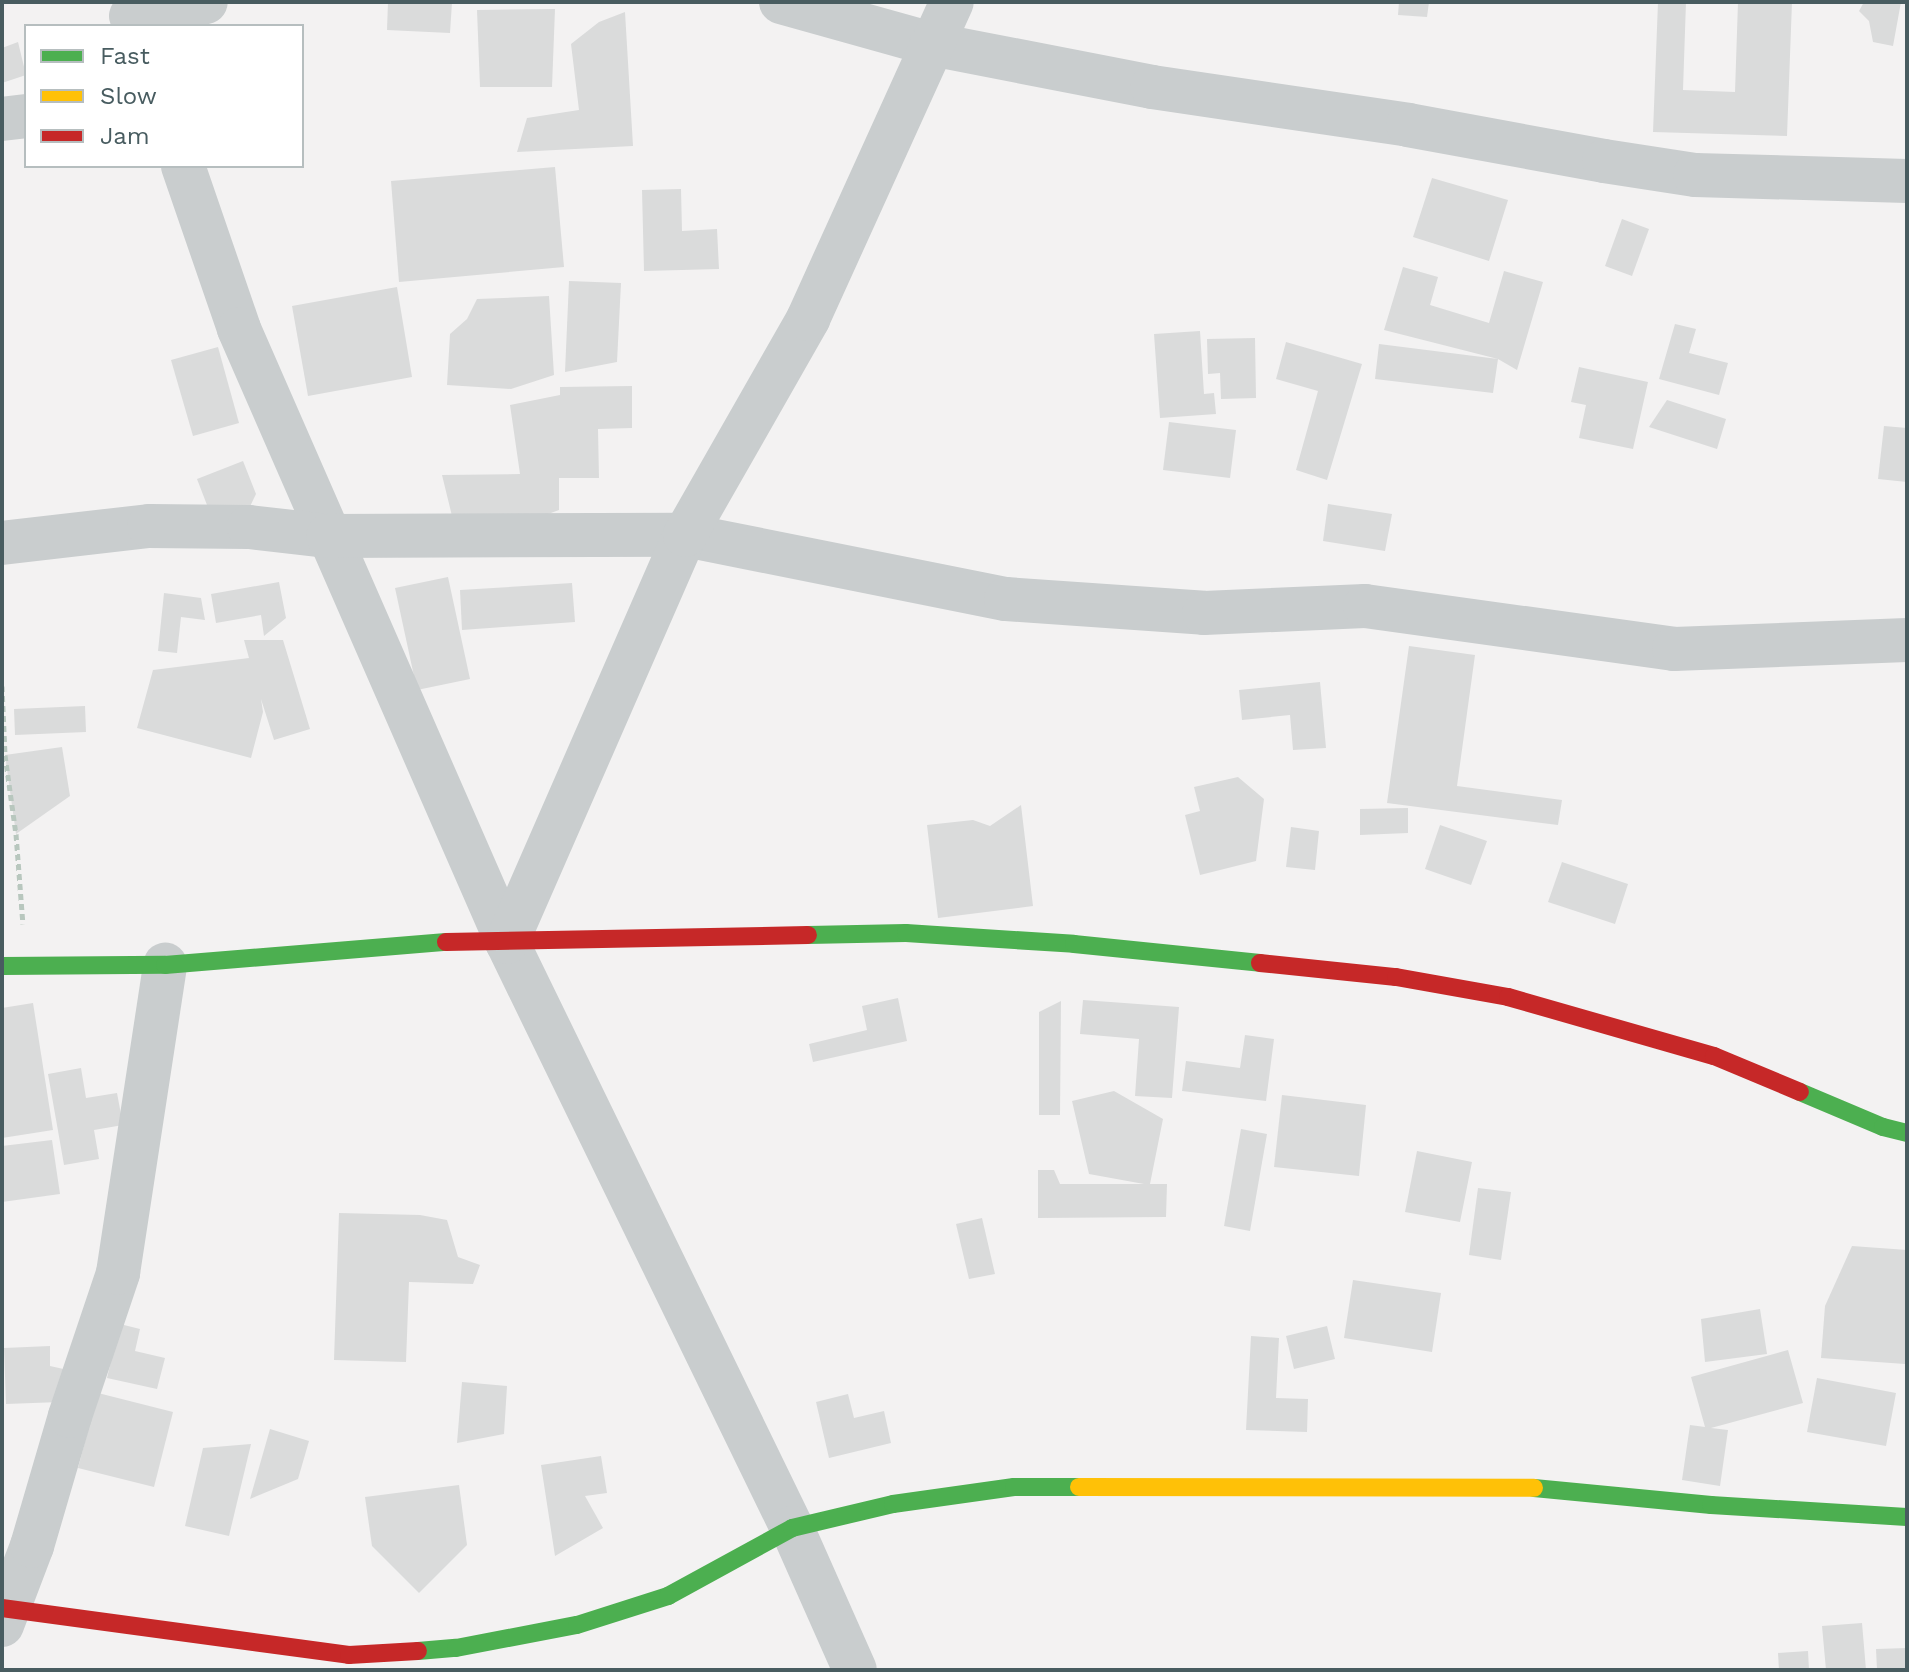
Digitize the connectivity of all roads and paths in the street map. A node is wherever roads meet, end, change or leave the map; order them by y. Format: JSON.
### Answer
{"nodes":[{"id":1,"x":206,"y":2,"type":"edge"},
{"id":2,"x":781,"y":2,"type":"edge"},
{"id":3,"x":952,"y":2,"type":"edge"},
{"id":4,"x":131,"y":15,"type":"edge"},
{"id":5,"x":931,"y":44,"type":"junction"},
{"id":6,"x":24,"y":116,"type":"edge"},
{"id":7,"x":2,"y":119,"type":"edge"},
{"id":8,"x":184,"y":168,"type":"edge"},
{"id":9,"x":1907,"y":181,"type":"edge"},
{"id":10,"x":685,"y":535,"type":"junction"},
{"id":11,"x":328,"y":536,"type":"junction"},
{"id":12,"x":2,"y":543,"type":"edge"},
{"id":13,"x":1907,"y":640,"type":"edge"},
{"id":14,"x":2,"y":686,"type":"edge"},
{"id":15,"x":507,"y":942,"type":"junction"},
{"id":16,"x":25,"y":964,"type":"junction"},
{"id":17,"x":165,"y":965,"type":"junction"},
{"id":18,"x":2,"y":966,"type":"edge"},
{"id":19,"x":1907,"y":1133,"type":"edge"},
{"id":20,"x":1907,"y":1517,"type":"edge"},
{"id":21,"x":792,"y":1528,"type":"junction"},
{"id":22,"x":4,"y":1614,"type":"edge"},
{"id":23,"x":855,"y":1670,"type":"edge"}],
"edges":[{"from":1,"to":4,"type":"street"},
{"from":2,"to":5,"type":"street"},
{"from":3,"to":5,"type":"street"},
{"from":5,"to":9,"type":"street"},
{"from":5,"to":10,"type":"street"},
{"from":6,"to":7,"type":"street"},
{"from":8,"to":11,"type":"street"},
{"from":10,"to":11,"type":"street"},
{"from":10,"to":13,"type":"street"},
{"from":10,"to":15,"type":"street"},
{"from":11,"to":12,"type":"street"},
{"from":11,"to":15,"type":"street"},
{"from":14,"to":16,"type":"path"},
{"from":15,"to":17,"type":"street"},
{"from":15,"to":19,"type":"street"},
{"from":15,"to":21,"type":"street"},
{"from":16,"to":17,"type":"street"},
{"from":16,"to":18,"type":"street"},
{"from":17,"to":22,"type":"street"},
{"from":20,"to":21,"type":"street"},
{"from":21,"to":22,"type":"street"},
{"from":21,"to":23,"type":"street"}]}
